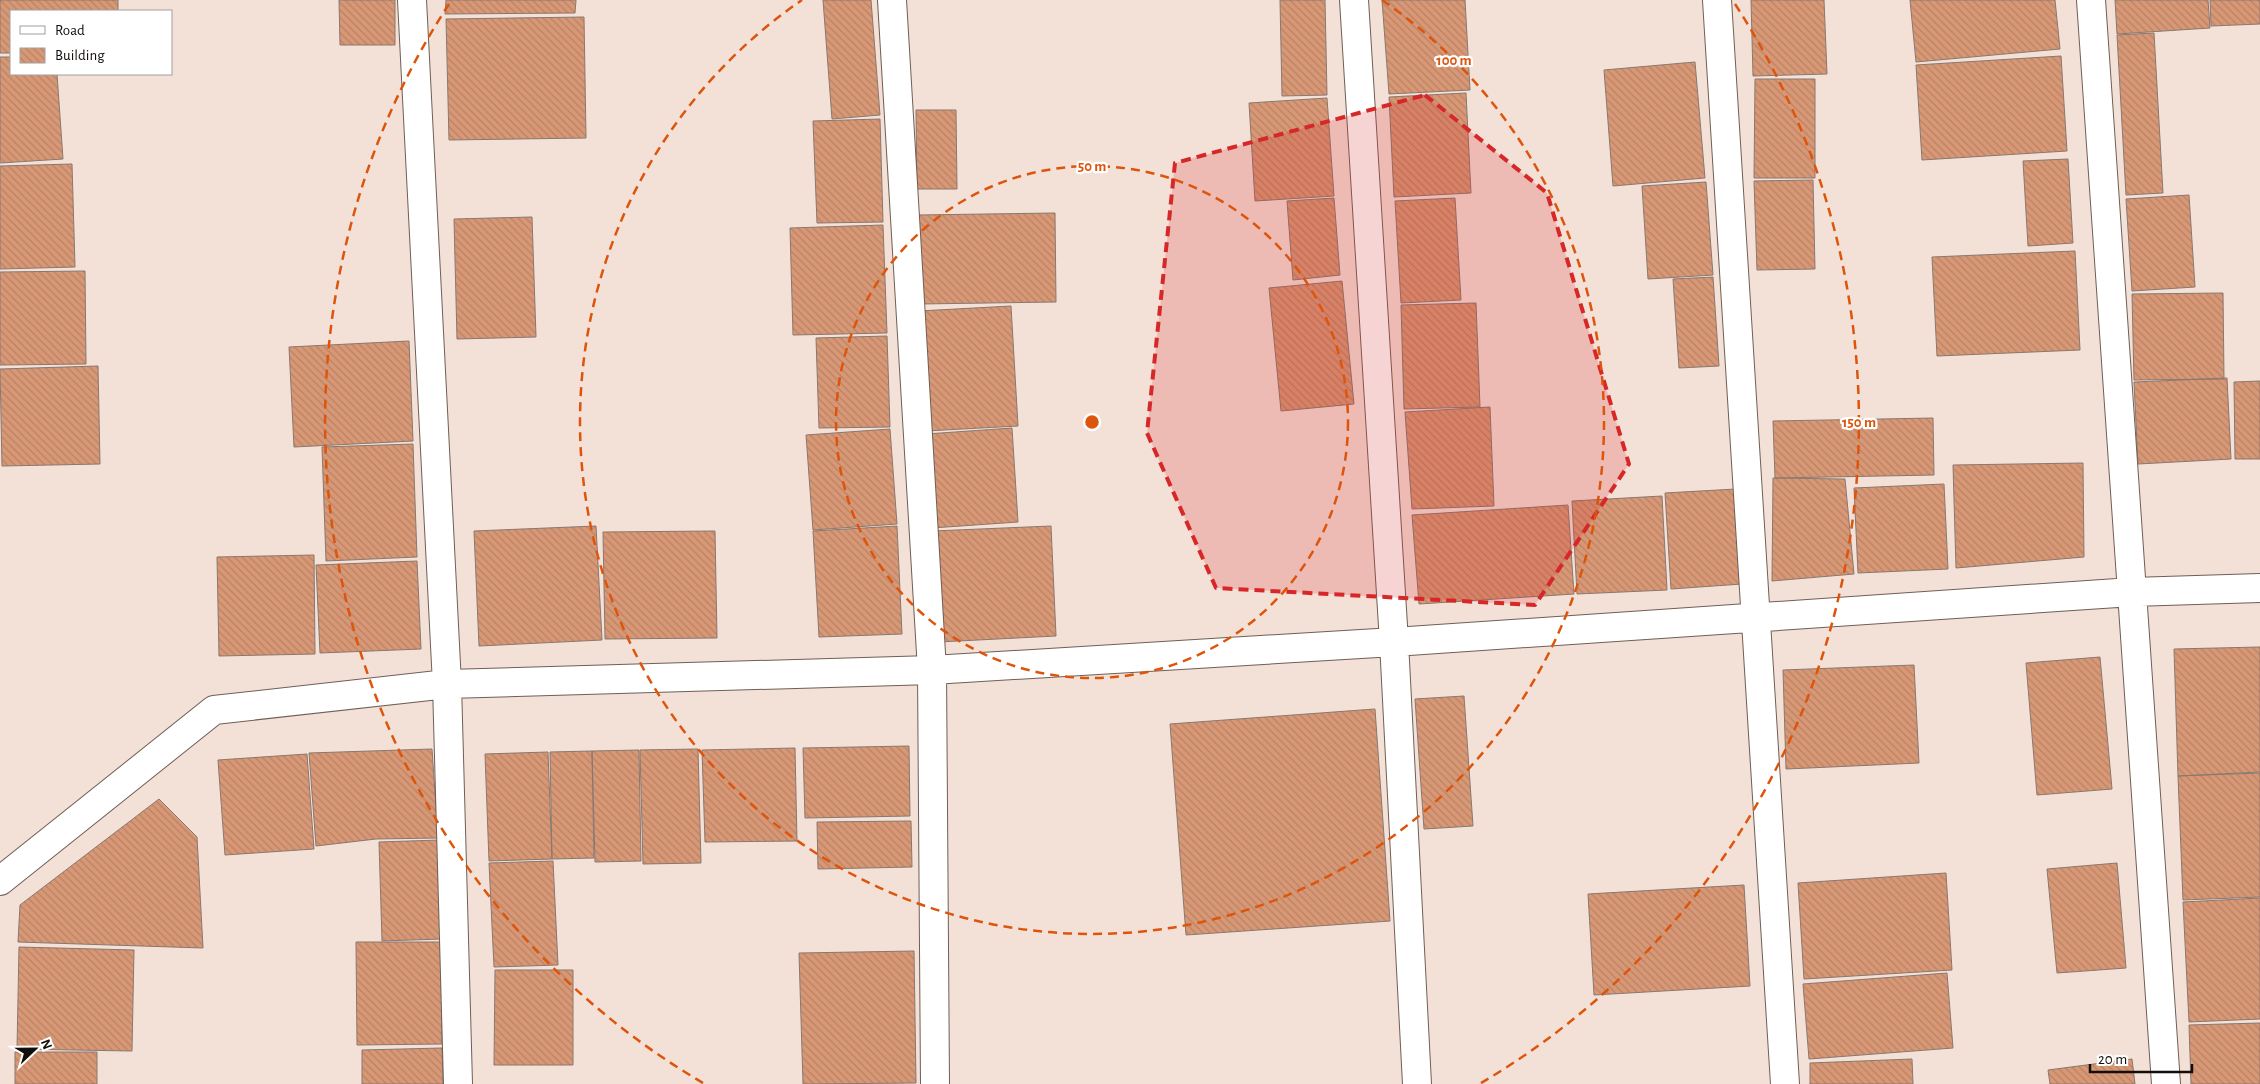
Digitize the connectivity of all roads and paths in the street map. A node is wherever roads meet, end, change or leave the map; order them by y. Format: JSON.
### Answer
{"nodes":[{"id":1,"x":412,"y":0,"type":"edge"},
{"id":2,"x":892,"y":0,"type":"edge"},
{"id":3,"x":1354,"y":0,"type":"edge"},
{"id":4,"x":1717,"y":0,"type":"edge"},
{"id":5,"x":2091,"y":0,"type":"edge"},
{"id":6,"x":2260,"y":588,"type":"edge"},
{"id":7,"x":2132,"y":592,"type":"junction"},
{"id":8,"x":1755,"y":617,"type":"junction"},
{"id":9,"x":1394,"y":642,"type":"junction"},
{"id":10,"x":932,"y":670,"type":"junction"},
{"id":11,"x":447,"y":684,"type":"junction"},
{"id":12,"x":0,"y":881,"type":"edge"},
{"id":13,"x":458,"y":1084,"type":"edge"},
{"id":14,"x":934,"y":1084,"type":"edge"},
{"id":15,"x":1417,"y":1084,"type":"edge"},
{"id":16,"x":1785,"y":1084,"type":"edge"},
{"id":17,"x":2166,"y":1084,"type":"edge"}],
"edges":[{"from":1,"to":11,"type":"street"},
{"from":2,"to":10,"type":"street"},
{"from":3,"to":9,"type":"street"},
{"from":4,"to":8,"type":"street"},
{"from":5,"to":7,"type":"street"},
{"from":6,"to":7,"type":"street"},
{"from":7,"to":8,"type":"street"},
{"from":7,"to":17,"type":"street"},
{"from":8,"to":9,"type":"street"},
{"from":8,"to":16,"type":"street"},
{"from":9,"to":10,"type":"street"},
{"from":9,"to":15,"type":"street"},
{"from":10,"to":11,"type":"street"},
{"from":10,"to":14,"type":"street"},
{"from":11,"to":12,"type":"street"},
{"from":11,"to":13,"type":"street"}]}
